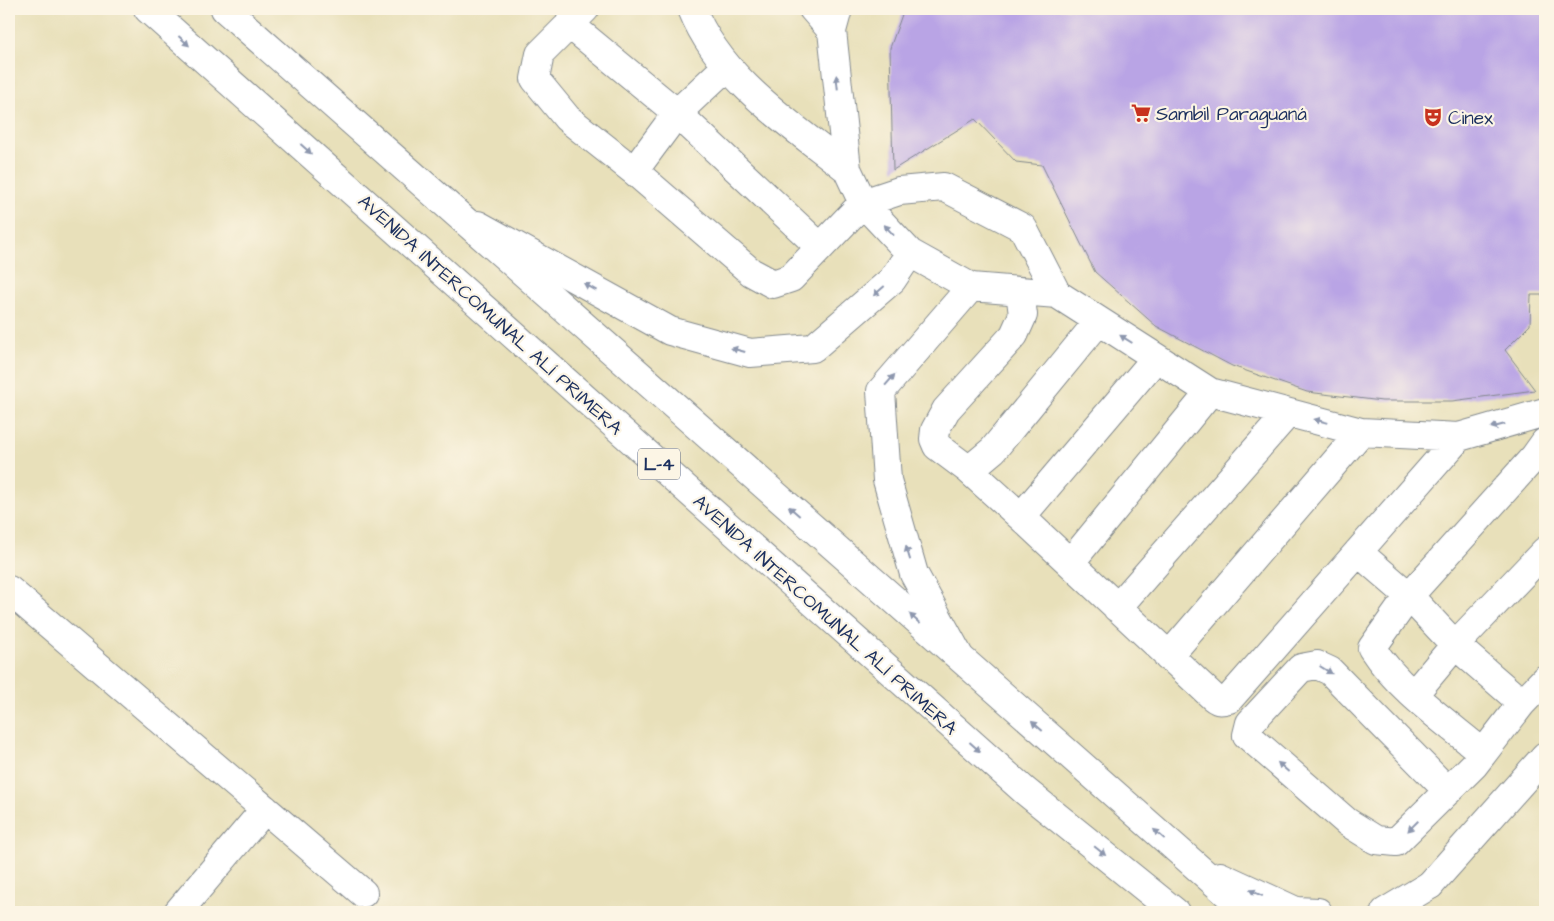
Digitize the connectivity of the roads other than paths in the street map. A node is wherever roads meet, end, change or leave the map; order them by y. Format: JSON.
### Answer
{"nodes":[{"id":1,"x":148,"y":9,"type":"edge"},
{"id":2,"x":225,"y":9,"type":"edge"},
{"id":3,"x":692,"y":9,"type":"edge"},
{"id":4,"x":813,"y":9,"type":"edge"},
{"id":5,"x":577,"y":17,"type":"edge"},
{"id":6,"x":835,"y":20,"type":"edge"},
{"id":7,"x":727,"y":66,"type":"junction"},
{"id":8,"x":677,"y":113,"type":"junction"},
{"id":9,"x":847,"y":169,"type":"junction"},
{"id":10,"x":634,"y":171,"type":"junction"},
{"id":11,"x":863,"y":203,"type":"junction"},
{"id":12,"x":456,"y":213,"type":"junction"},
{"id":13,"x":820,"y":247,"type":"junction"},
{"id":14,"x":910,"y":253,"type":"junction"},
{"id":15,"x":971,"y":287,"type":"junction"},
{"id":16,"x":1020,"y":291,"type":"junction"},
{"id":17,"x":1057,"y":294,"type":"junction"},
{"id":18,"x":1098,"y":322,"type":"junction"},
{"id":19,"x":1156,"y":358,"type":"junction"},
{"id":20,"x":1210,"y":392,"type":"junction"},
{"id":21,"x":1288,"y":413,"type":"junction"},
{"id":22,"x":1545,"y":414,"type":"edge"},
{"id":23,"x":1361,"y":432,"type":"junction"},
{"id":24,"x":1459,"y":436,"type":"junction"},
{"id":25,"x":1545,"y":442,"type":"edge"},
{"id":26,"x":969,"y":470,"type":"junction"},
{"id":27,"x":1021,"y":517,"type":"junction"},
{"id":28,"x":1358,"y":552,"type":"junction"},
{"id":29,"x":1545,"y":552,"type":"edge"},
{"id":30,"x":1070,"y":563,"type":"junction"},
{"id":31,"x":9,"y":590,"type":"edge"},
{"id":32,"x":1409,"y":596,"type":"junction"},
{"id":33,"x":1117,"y":608,"type":"junction"},
{"id":34,"x":1455,"y":645,"type":"junction"},
{"id":35,"x":1168,"y":657,"type":"junction"},
{"id":36,"x":961,"y":659,"type":"junction"},
{"id":37,"x":1545,"y":679,"type":"edge"},
{"id":38,"x":1414,"y":694,"type":"junction"},
{"id":39,"x":1522,"y":703,"type":"junction"},
{"id":40,"x":1483,"y":753,"type":"junction"},
{"id":41,"x":1545,"y":756,"type":"edge"},
{"id":42,"x":1448,"y":791,"type":"junction"},
{"id":43,"x":265,"y":809,"type":"junction"},
{"id":44,"x":1191,"y":862,"type":"junction"},
{"id":45,"x":1430,"y":885,"type":"junction"},
{"id":46,"x":363,"y":893,"type":"dead end"},
{"id":47,"x":178,"y":912,"type":"edge"},
{"id":48,"x":1175,"y":912,"type":"edge"},
{"id":49,"x":1248,"y":912,"type":"edge"},
{"id":50,"x":1318,"y":912,"type":"edge"},
{"id":51,"x":1385,"y":912,"type":"edge"},
{"id":52,"x":1415,"y":912,"type":"edge"}],
"edges":[{"from":1,"to":48,"type":"main road","name":"AVENIDA INTERCOMUNAL ALÍ PRIMERA","number":"L-4","one_way":true},
{"from":2,"to":12,"type":"main road"},
{"from":3,"to":7,"type":"main road"},
{"from":4,"to":6,"type":"main road"},
{"from":5,"to":8,"type":"main road"},
{"from":5,"to":10,"type":"main road"},
{"from":9,"to":6,"type":"main road","one_way":true},
{"from":7,"to":8,"type":"main road"},
{"from":7,"to":9,"type":"main road"},
{"from":8,"to":10,"type":"main road"},
{"from":8,"to":13,"type":"main road"},
{"from":9,"to":11,"type":"main road"},
{"from":10,"to":13,"type":"main road"},
{"from":11,"to":13,"type":"main road"},
{"from":14,"to":11,"type":"main road","one_way":true},
{"from":11,"to":17,"type":"main road"},
{"from":14,"to":12,"type":"main road","one_way":true},
{"from":36,"to":12,"type":"main road","one_way":true},
{"from":14,"to":15,"type":"main road"},
{"from":15,"to":16,"type":"main road"},
{"from":36,"to":15,"type":"main road","one_way":true},
{"from":16,"to":17,"type":"main road"},
{"from":16,"to":26,"type":"main road"},
{"from":17,"to":18,"type":"main road"},
{"from":19,"to":18,"type":"main road","one_way":true},
{"from":18,"to":26,"type":"main road"},
{"from":19,"to":20,"type":"main road"},
{"from":19,"to":27,"type":"main road"},
{"from":20,"to":21,"type":"main road"},
{"from":20,"to":30,"type":"main road"},
{"from":23,"to":21,"type":"main road","one_way":true},
{"from":21,"to":33,"type":"main road"},
{"from":22,"to":24,"type":"main road","one_way":true},
{"from":23,"to":24,"type":"main road"},
{"from":23,"to":35,"type":"main road"},
{"from":24,"to":28,"type":"main road"},
{"from":25,"to":32,"type":"main road"},
{"from":26,"to":27,"type":"main road"},
{"from":27,"to":30,"type":"main road"},
{"from":28,"to":32,"type":"main road"},
{"from":28,"to":35,"type":"main road"},
{"from":29,"to":34,"type":"main road"},
{"from":30,"to":33,"type":"main road"},
{"from":31,"to":43,"type":"main road"},
{"from":32,"to":34,"type":"main road"},
{"from":32,"to":38,"type":"main road"},
{"from":33,"to":35,"type":"main road"},
{"from":34,"to":38,"type":"main road"},
{"from":34,"to":39,"type":"main road"},
{"from":44,"to":36,"type":"main road","one_way":true},
{"from":37,"to":39,"type":"main road"},
{"from":38,"to":40,"type":"main road"},
{"from":39,"to":40,"type":"main road"},
{"from":40,"to":42,"type":"main road"},
{"from":41,"to":45,"type":"main road"},
{"from":42,"to":42,"type":"main road","one_way":true},
{"from":43,"to":46,"type":"main road"},
{"from":43,"to":47,"type":"main road"},
{"from":44,"to":49,"type":"main road"},
{"from":50,"to":44,"type":"main road","one_way":true},
{"from":45,"to":51,"type":"main road"},
{"from":45,"to":52,"type":"main road"}]}
